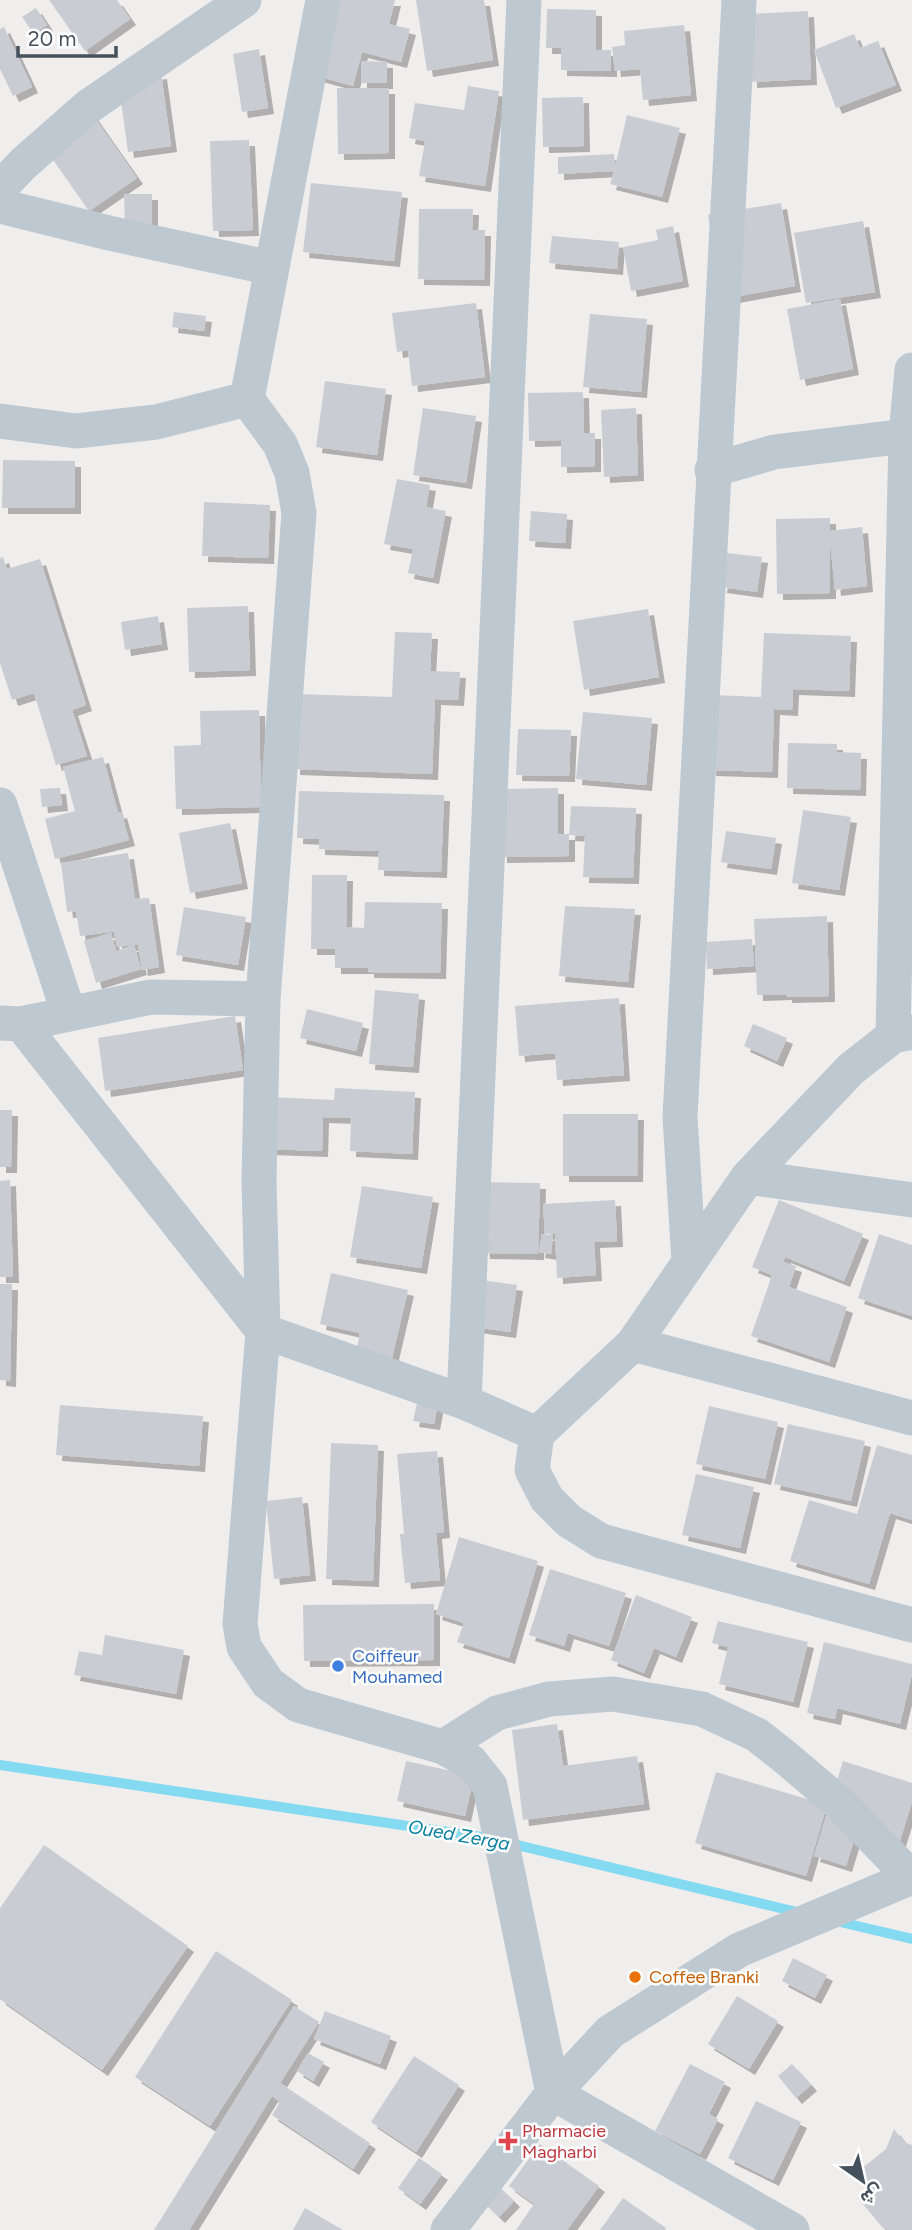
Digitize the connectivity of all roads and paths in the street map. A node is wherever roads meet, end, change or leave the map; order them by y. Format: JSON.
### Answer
{"nodes":[{"id":1,"x":244,"y":0,"type":"edge"},
{"id":2,"x":323,"y":0,"type":"edge"},
{"id":3,"x":523,"y":0,"type":"edge"},
{"id":4,"x":738,"y":0,"type":"edge"},
{"id":5,"x":0,"y":188,"type":"edge"},
{"id":6,"x":0,"y":206,"type":"edge"},
{"id":7,"x":272,"y":268,"type":"junction"},
{"id":8,"x":912,"y":370,"type":"edge"},
{"id":9,"x":247,"y":399,"type":"junction"},
{"id":10,"x":0,"y":421,"type":"edge"},
{"id":11,"x":906,"y":436,"type":"junction"},
{"id":12,"x":712,"y":470,"type":"junction"},
{"id":13,"x":2,"y":816,"type":"edge"},
{"id":14,"x":263,"y":999,"type":"junction"},
{"id":15,"x":69,"y":1014,"type":"junction"},
{"id":16,"x":10,"y":1024,"type":"edge"},
{"id":17,"x":902,"y":1034,"type":"edge"},
{"id":18,"x":748,"y":1177,"type":"junction"},
{"id":19,"x":912,"y":1200,"type":"edge"},
{"id":20,"x":690,"y":1262,"type":"junction"},
{"id":21,"x":263,"y":1331,"type":"junction"},
{"id":22,"x":633,"y":1344,"type":"junction"},
{"id":23,"x":464,"y":1402,"type":"junction"},
{"id":24,"x":912,"y":1418,"type":"edge"},
{"id":25,"x":537,"y":1434,"type":"junction"},
{"id":26,"x":912,"y":1625,"type":"edge"},
{"id":27,"x":443,"y":1747,"type":"junction"},
{"id":28,"x":912,"y":1877,"type":"edge"},
{"id":29,"x":553,"y":2093,"type":"junction"},
{"id":30,"x":448,"y":2230,"type":"edge"},
{"id":31,"x":792,"y":2230,"type":"edge"}],
"edges":[{"from":1,"to":5,"type":"street"},
{"from":2,"to":7,"type":"street"},
{"from":3,"to":23,"type":"street"},
{"from":4,"to":12,"type":"street"},
{"from":6,"to":7,"type":"street"},
{"from":7,"to":9,"type":"street"},
{"from":8,"to":11,"type":"street"},
{"from":9,"to":10,"type":"street"},
{"from":9,"to":14,"type":"street"},
{"from":11,"to":12,"type":"street"},
{"from":11,"to":17,"type":"street"},
{"from":12,"to":20,"type":"street"},
{"from":13,"to":15,"type":"street"},
{"from":14,"to":15,"type":"street"},
{"from":14,"to":21,"type":"street"},
{"from":15,"to":16,"type":"street"},
{"from":16,"to":21,"type":"street"},
{"from":17,"to":18,"type":"street"},
{"from":18,"to":19,"type":"street"},
{"from":18,"to":20,"type":"street"},
{"from":20,"to":22,"type":"street"},
{"from":21,"to":23,"type":"street"},
{"from":21,"to":27,"type":"street"},
{"from":22,"to":24,"type":"street"},
{"from":22,"to":25,"type":"street"},
{"from":23,"to":25,"type":"street"},
{"from":25,"to":26,"type":"street"},
{"from":27,"to":28,"type":"street"},
{"from":27,"to":29,"type":"street"},
{"from":28,"to":29,"type":"street"},
{"from":29,"to":30,"type":"street"},
{"from":29,"to":31,"type":"street"}]}
